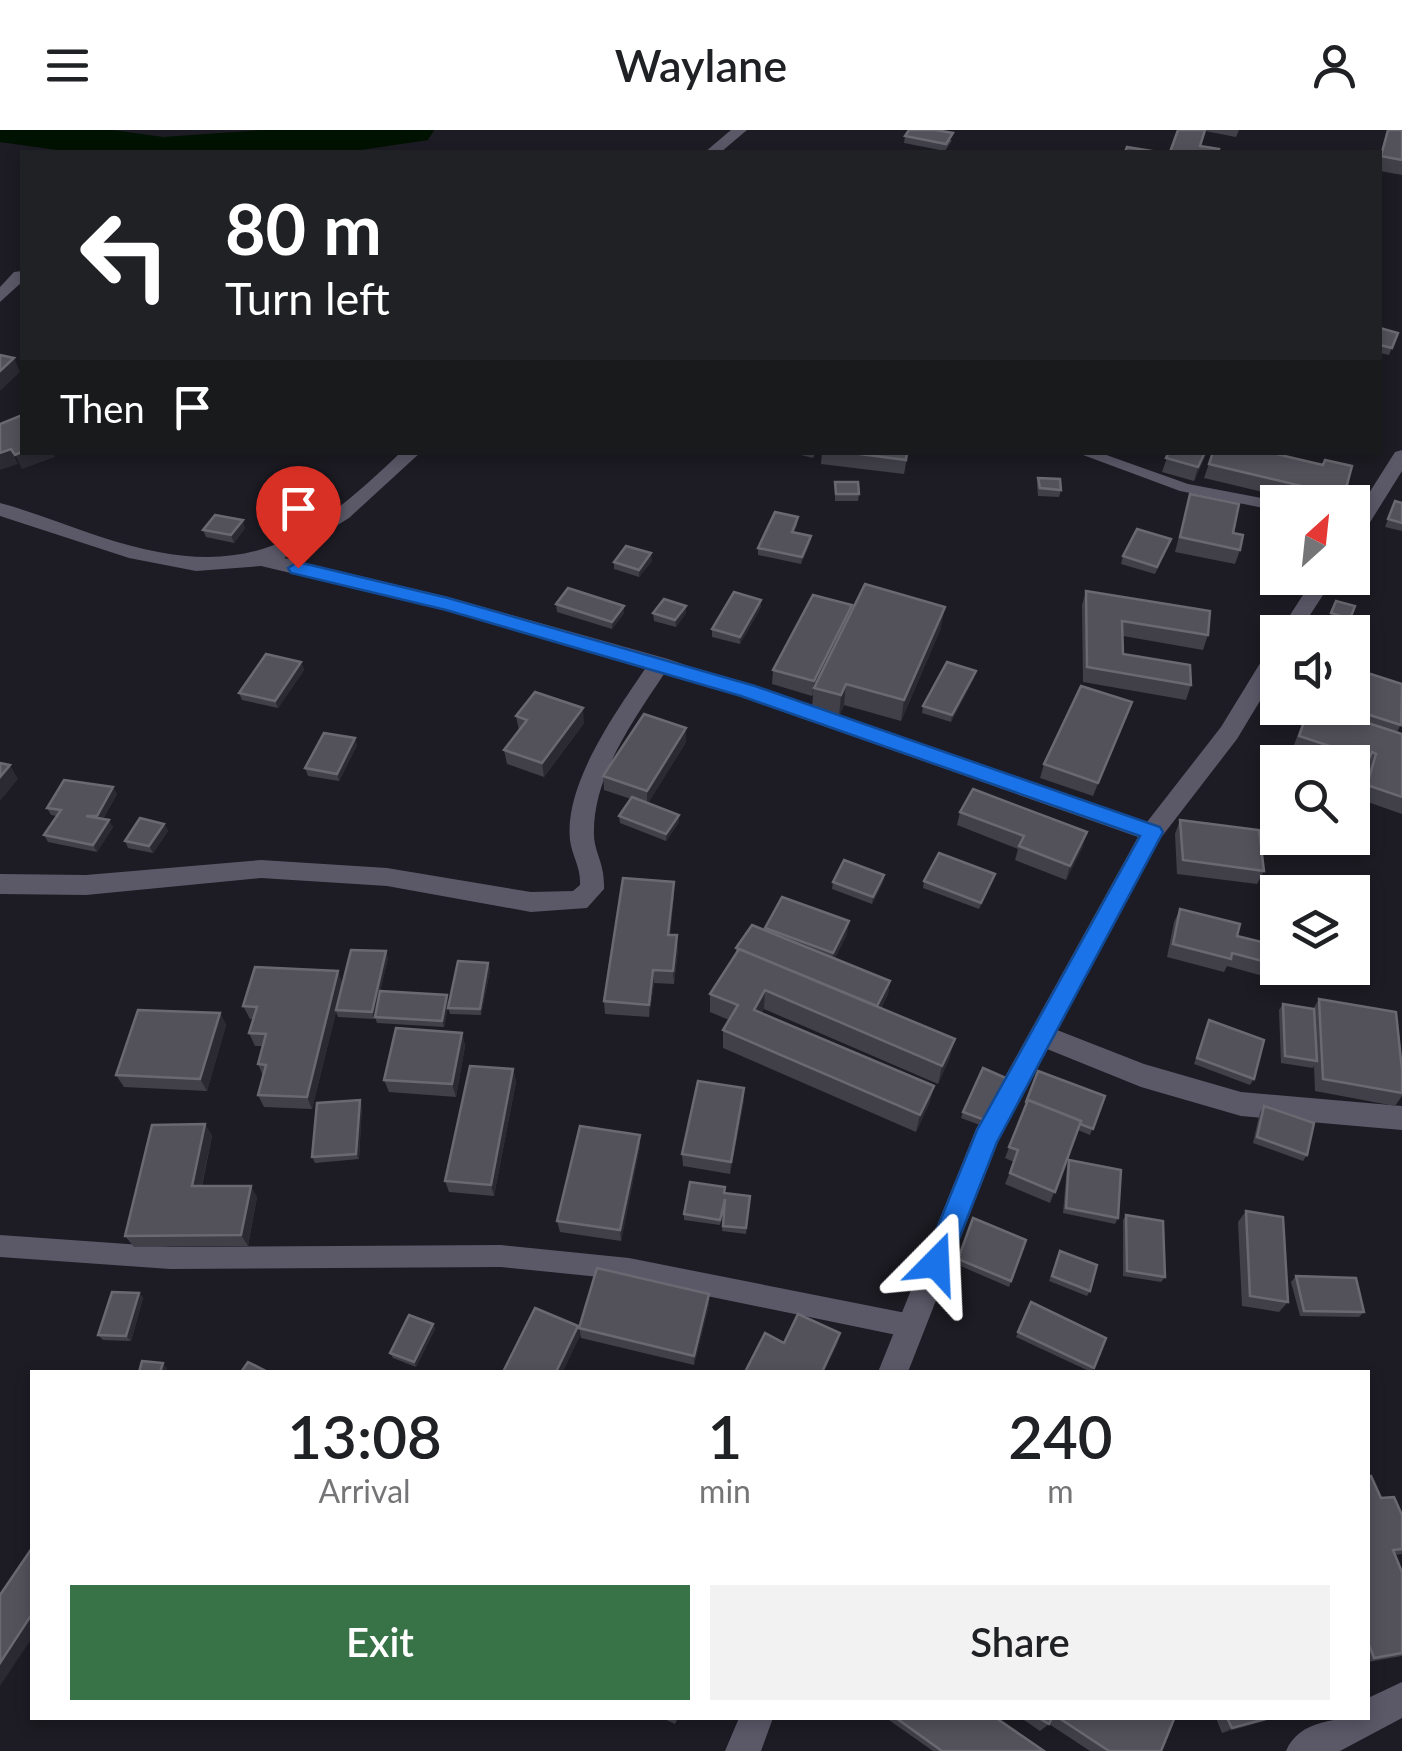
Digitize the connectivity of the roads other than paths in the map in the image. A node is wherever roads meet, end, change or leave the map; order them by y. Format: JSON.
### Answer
{"nodes":[{"id":1,"x":740,"y":130,"type":"edge"},
{"id":2,"x":715,"y":150,"type":"edge"},
{"id":3,"x":20,"y":275,"type":"dead end"},
{"id":4,"x":0,"y":297,"type":"edge"},
{"id":5,"x":408,"y":455,"type":"edge"},
{"id":6,"x":1091,"y":455,"type":"edge"},
{"id":7,"x":1402,"y":456,"type":"edge"},
{"id":8,"x":1370,"y":501,"type":"edge"},
{"id":9,"x":1260,"y":503,"type":"edge"},
{"id":10,"x":0,"y":509,"type":"edge"},
{"id":11,"x":260,"y":559,"type":"junction"},
{"id":12,"x":660,"y":664,"type":"junction"},
{"id":13,"x":1260,"y":682,"type":"edge"},
{"id":14,"x":1152,"y":832,"type":"junction"},
{"id":15,"x":0,"y":884,"type":"edge"},
{"id":16,"x":1041,"y":1035,"type":"junction"},
{"id":17,"x":1402,"y":1118,"type":"edge"},
{"id":18,"x":0,"y":1246,"type":"edge"},
{"id":19,"x":912,"y":1326,"type":"junction"},
{"id":20,"x":894,"y":1370,"type":"edge"},
{"id":21,"x":1402,"y":1699,"type":"edge"},
{"id":22,"x":1370,"y":1716,"type":"edge"},
{"id":23,"x":755,"y":1720,"type":"edge"},
{"id":24,"x":1362,"y":1720,"type":"edge"},
{"id":25,"x":744,"y":1751,"type":"edge"},
{"id":26,"x":1304,"y":1751,"type":"edge"}],
"edges":[{"from":1,"to":2,"type":"street"},
{"from":3,"to":4,"type":"street"},
{"from":5,"to":11,"type":"street"},
{"from":6,"to":9,"type":"lane"},
{"from":7,"to":8,"type":"street"},
{"from":10,"to":11,"type":"street"},
{"from":11,"to":12,"type":"street"},
{"from":12,"to":14,"type":"street"},
{"from":12,"to":15,"type":"street"},
{"from":13,"to":14,"type":"street"},
{"from":14,"to":16,"type":"street"},
{"from":16,"to":17,"type":"street"},
{"from":16,"to":19,"type":"street"},
{"from":18,"to":19,"type":"lane"},
{"from":19,"to":20,"type":"street"},
{"from":21,"to":22,"type":"street"},
{"from":23,"to":25,"type":"street"},
{"from":24,"to":26,"type":"street"}]}
